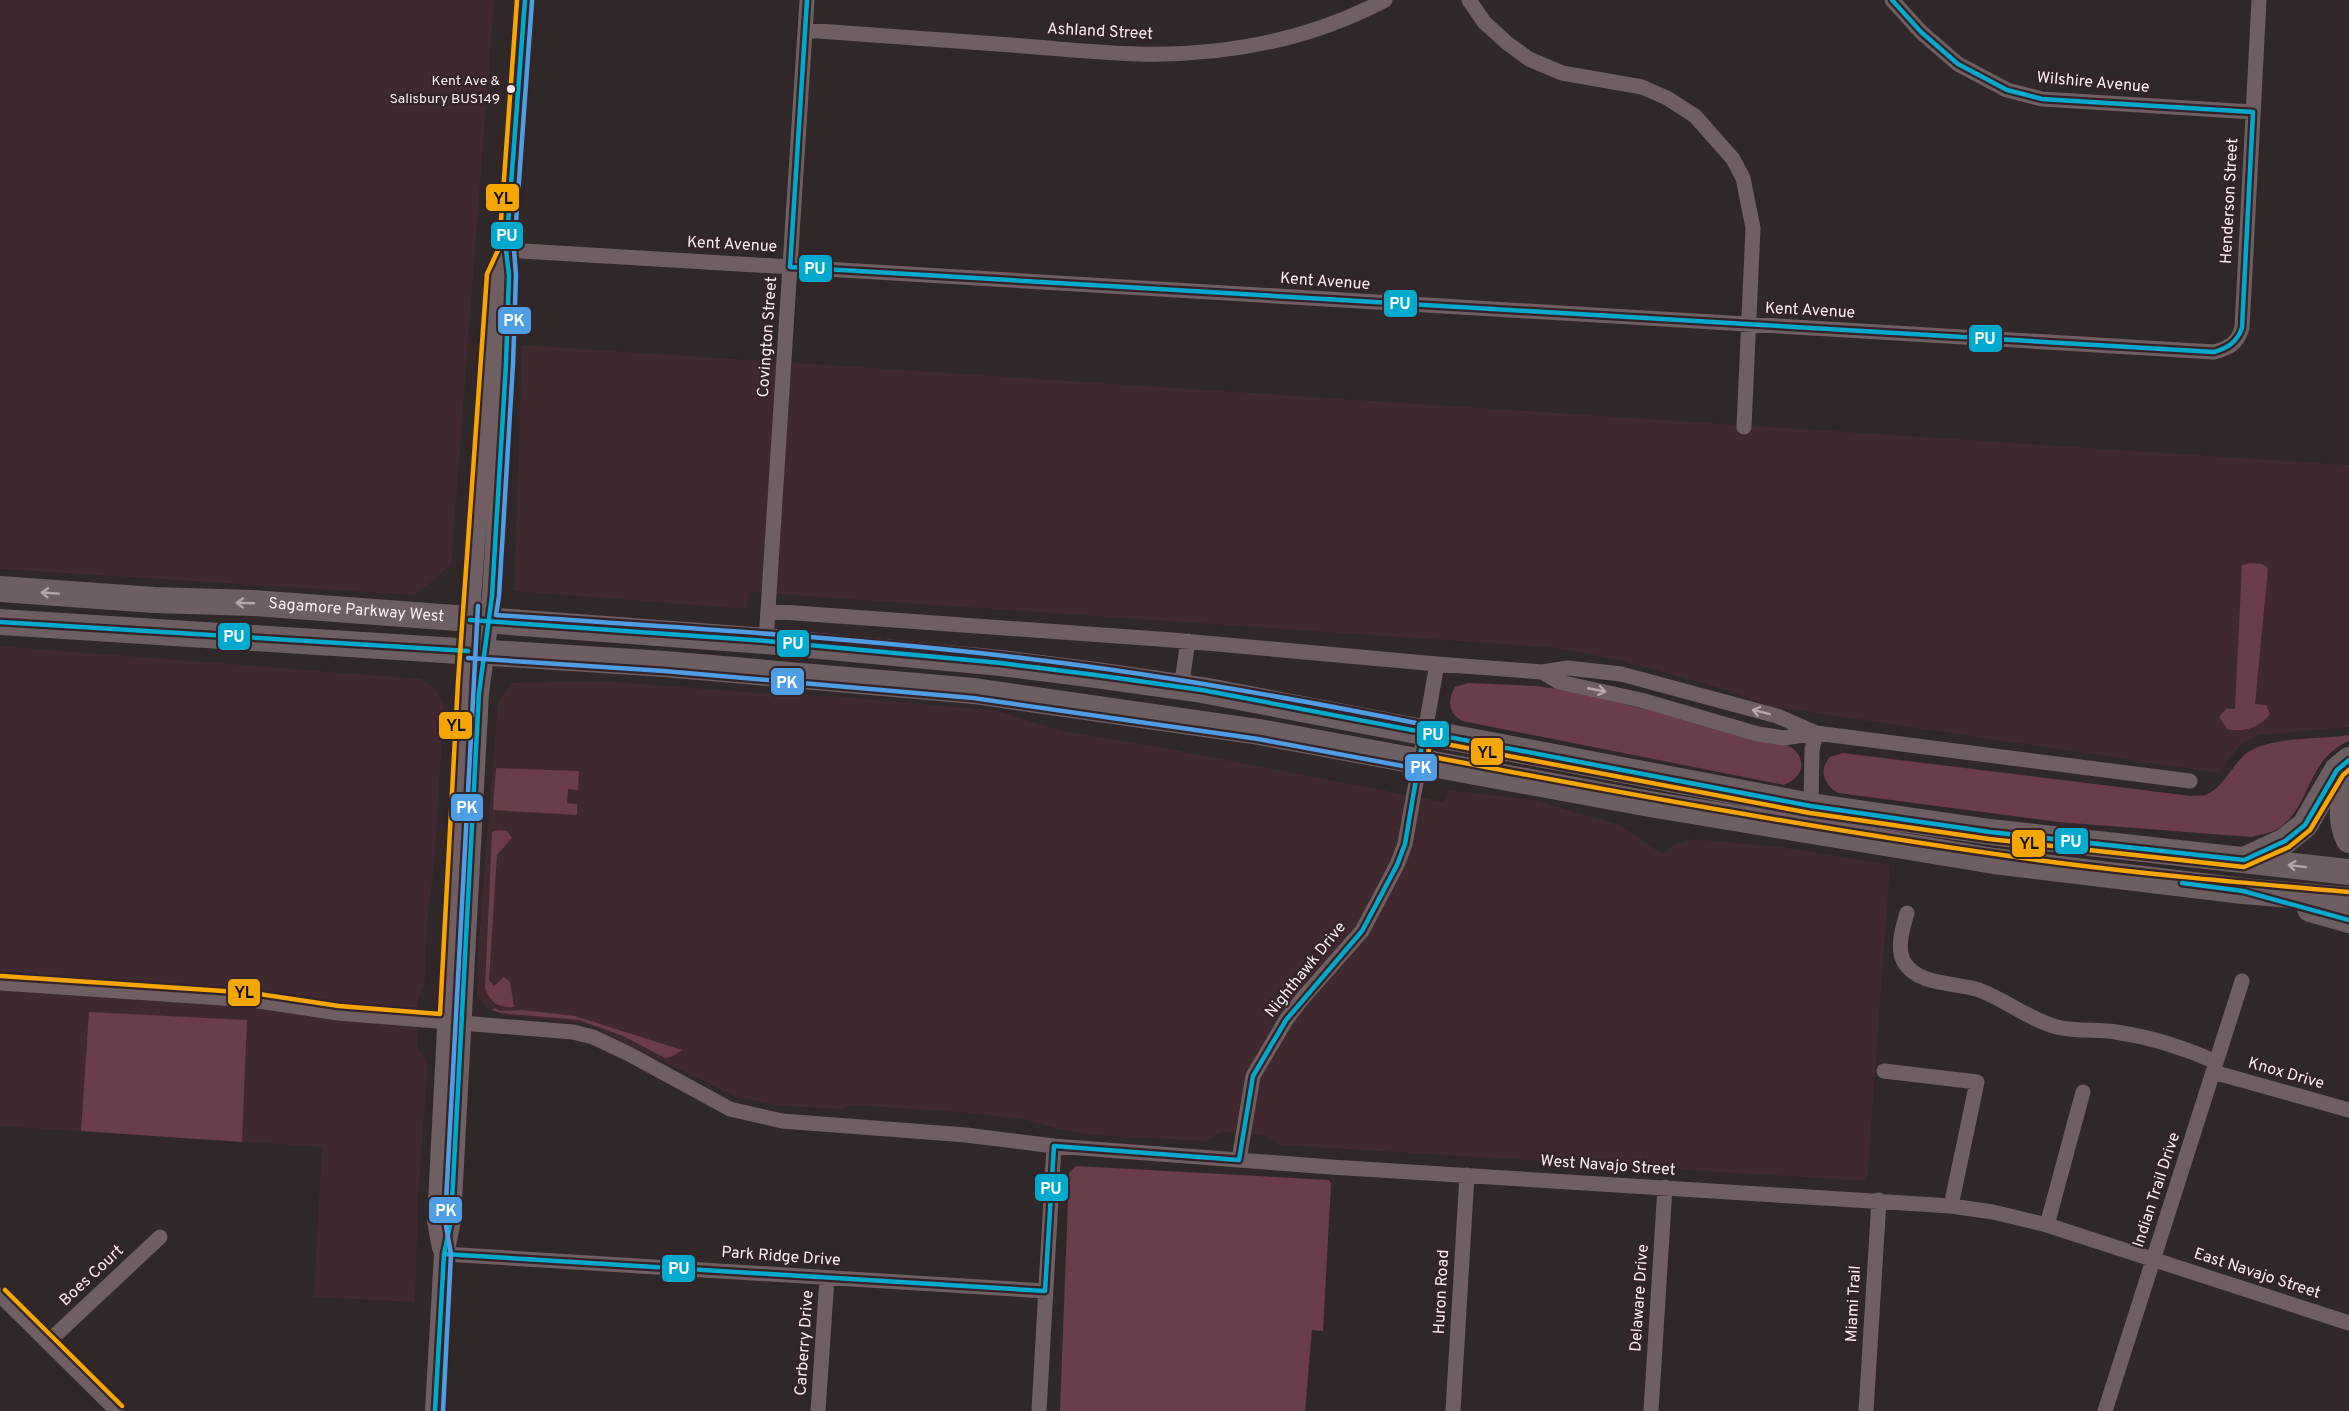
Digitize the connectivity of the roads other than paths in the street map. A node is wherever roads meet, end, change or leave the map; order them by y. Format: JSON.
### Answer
{"nodes":[{"id":1,"x":525,"y":0,"type":"edge"},
{"id":2,"x":807,"y":0,"type":"edge"},
{"id":3,"x":1385,"y":0,"type":"edge"},
{"id":4,"x":1469,"y":0,"type":"edge"},
{"id":5,"x":1892,"y":0,"type":"edge"},
{"id":6,"x":2259,"y":0,"type":"edge"},
{"id":7,"x":806,"y":30,"type":"junction"},
{"id":8,"x":2253,"y":112,"type":"junction"},
{"id":9,"x":506,"y":250,"type":"junction"},
{"id":10,"x":790,"y":267,"type":"junction"},
{"id":11,"x":1749,"y":325,"type":"junction"},
{"id":12,"x":2214,"y":352,"type":"joint"},
{"id":13,"x":1744,"y":427,"type":"dead end"},
{"id":14,"x":0,"y":589,"type":"edge"},
{"id":15,"x":768,"y":611,"type":"junction"},
{"id":16,"x":479,"y":621,"type":"junction"},
{"id":17,"x":0,"y":622,"type":"edge"},
{"id":18,"x":766,"y":641,"type":"junction"},
{"id":19,"x":1188,"y":641,"type":"junction"},
{"id":20,"x":476,"y":651,"type":"junction"},
{"id":21,"x":1437,"y":664,"type":"junction"},
{"id":22,"x":1542,"y":672,"type":"junction"},
{"id":23,"x":1180,"y":688,"type":"junction"},
{"id":24,"x":1424,"y":732,"type":"junction"},
{"id":25,"x":1816,"y":733,"type":"junction"},
{"id":26,"x":2349,"y":760,"type":"edge"},
{"id":27,"x":1420,"y":762,"type":"junction"},
{"id":28,"x":2190,"y":781,"type":"dead end"},
{"id":29,"x":2349,"y":786,"type":"edge"},
{"id":30,"x":1811,"y":806,"type":"junction"},
{"id":31,"x":2349,"y":840,"type":"edge"},
{"id":32,"x":2244,"y":860,"type":"junction"},
{"id":33,"x":2349,"y":873,"type":"edge"},
{"id":34,"x":2243,"y":891,"type":"junction"},
{"id":35,"x":2349,"y":900,"type":"edge"},
{"id":36,"x":1907,"y":913,"type":"dead end"},
{"id":37,"x":2349,"y":920,"type":"edge"},
{"id":38,"x":2242,"y":981,"type":"dead end"},
{"id":39,"x":0,"y":983,"type":"edge"},
{"id":40,"x":454,"y":1022,"type":"junction"},
{"id":41,"x":2215,"y":1067,"type":"junction"},
{"id":42,"x":1884,"y":1071,"type":"dead end"},
{"id":43,"x":2083,"y":1092,"type":"dead end"},
{"id":44,"x":2349,"y":1110,"type":"edge"},
{"id":45,"x":1054,"y":1146,"type":"junction"},
{"id":46,"x":1239,"y":1160,"type":"junction"},
{"id":47,"x":1467,"y":1175,"type":"junction"},
{"id":48,"x":1665,"y":1187,"type":"junction"},
{"id":49,"x":1878,"y":1200,"type":"junction"},
{"id":50,"x":1951,"y":1206,"type":"junction"},
{"id":51,"x":2047,"y":1225,"type":"junction"},
{"id":52,"x":160,"y":1237,"type":"dead end"},
{"id":53,"x":444,"y":1254,"type":"junction"},
{"id":54,"x":2153,"y":1260,"type":"junction"},
{"id":55,"x":827,"y":1278,"type":"junction"},
{"id":56,"x":1045,"y":1292,"type":"junction"},
{"id":57,"x":0,"y":1295,"type":"edge"},
{"id":58,"x":2349,"y":1323,"type":"edge"},
{"id":59,"x":48,"y":1342,"type":"junction"},
{"id":60,"x":117,"y":1411,"type":"edge"},
{"id":61,"x":435,"y":1411,"type":"edge"},
{"id":62,"x":818,"y":1411,"type":"edge"},
{"id":63,"x":1039,"y":1411,"type":"edge"},
{"id":64,"x":1452,"y":1411,"type":"edge"},
{"id":65,"x":1650,"y":1411,"type":"edge"},
{"id":66,"x":1866,"y":1411,"type":"edge"},
{"id":67,"x":2106,"y":1411,"type":"edge"}],
"edges":[{"from":1,"to":9,"type":"street"},
{"from":2,"to":7,"type":"street","name":"Covington Street"},
{"from":3,"to":7,"type":"street","name":"Ashland Street"},
{"from":4,"to":11,"type":"street"},
{"from":5,"to":8,"type":"street","name":"Wilshire Avenue"},
{"from":6,"to":8,"type":"street","name":"Henderson Street"},
{"from":7,"to":10,"type":"street","name":"Covington Street"},
{"from":8,"to":12,"type":"street","name":"Henderson Street"},
{"from":9,"to":10,"type":"street","name":"Kent Avenue"},
{"from":9,"to":16,"type":"street"},
{"from":10,"to":11,"type":"street","name":"Kent Avenue"},
{"from":10,"to":15,"type":"street","name":"Covington Street"},
{"from":11,"to":12,"type":"street","name":"Kent Avenue"},
{"from":11,"to":13,"type":"street"},
{"from":16,"to":14,"type":"highway","name":"Sagamore Parkway West","one_way":true},
{"from":15,"to":18,"type":"street","name":"Covington Street"},
{"from":15,"to":19,"type":"street"},
{"from":16,"to":18,"type":"highway","name":"Sagamore Parkway West"},
{"from":16,"to":20,"type":"street"},
{"from":17,"to":20,"type":"highway","name":"Sagamore Parkway West"},
{"from":18,"to":23,"type":"highway","name":"Sagamore Parkway West"},
{"from":19,"to":21,"type":"street"},
{"from":19,"to":23,"type":"street"},
{"from":20,"to":27,"type":"highway","name":"Sagamore Parkway West"},
{"from":20,"to":40,"type":"street"},
{"from":21,"to":22,"type":"street"},
{"from":21,"to":24,"type":"street","name":"Nighthawk Drive"},
{"from":25,"to":22,"type":"street","one_way":true},
{"from":22,"to":25,"type":"street","one_way":true},
{"from":23,"to":24,"type":"highway","name":"Sagamore Parkway West"},
{"from":24,"to":27,"type":"street","name":"Nighthawk Drive"},
{"from":24,"to":30,"type":"highway","name":"Sagamore Parkway West"},
{"from":25,"to":28,"type":"street"},
{"from":25,"to":30,"type":"street"},
{"from":26,"to":32,"type":"highway"},
{"from":27,"to":34,"type":"highway","name":"Sagamore Parkway West"},
{"from":27,"to":46,"type":"street","name":"Nighthawk Drive"},
{"from":29,"to":31,"type":"highway"},
{"from":30,"to":32,"type":"highway","name":"Sagamore Parkway West"},
{"from":33,"to":32,"type":"highway","name":"Sagamore Parkway West","one_way":true},
{"from":34,"to":35,"type":"highway","name":"Sagamore Parkway West"},
{"from":34,"to":37,"type":"highway"},
{"from":36,"to":41,"type":"street","name":"Knox Drive"},
{"from":38,"to":41,"type":"street","name":"Indian Trail Drive"},
{"from":39,"to":40,"type":"street"},
{"from":40,"to":45,"type":"street","name":"West Navajo Street"},
{"from":40,"to":53,"type":"street"},
{"from":41,"to":44,"type":"street","name":"Knox Drive"},
{"from":41,"to":54,"type":"street","name":"Indian Trail Drive"},
{"from":42,"to":50,"type":"street"},
{"from":43,"to":51,"type":"street"},
{"from":45,"to":46,"type":"street","name":"West Navajo Street"},
{"from":45,"to":56,"type":"street"},
{"from":46,"to":47,"type":"street","name":"West Navajo Street"},
{"from":47,"to":48,"type":"street","name":"West Navajo Street"},
{"from":47,"to":64,"type":"street","name":"Huron Road"},
{"from":48,"to":49,"type":"street","name":"West Navajo Street"},
{"from":48,"to":65,"type":"street","name":"Delaware Drive"},
{"from":49,"to":50,"type":"street","name":"West Navajo Street"},
{"from":49,"to":66,"type":"street","name":"Miami Trail"},
{"from":50,"to":51,"type":"street","name":"West Navajo Street"},
{"from":51,"to":54,"type":"street","name":"West Navajo Street"},
{"from":52,"to":59,"type":"street","name":"Boes Court"},
{"from":53,"to":55,"type":"street","name":"Park Ridge Drive"},
{"from":53,"to":61,"type":"street"},
{"from":54,"to":58,"type":"street","name":"East Navajo Street"},
{"from":54,"to":67,"type":"street","name":"Indian Trail Drive"},
{"from":55,"to":56,"type":"street","name":"Park Ridge Drive"},
{"from":55,"to":62,"type":"street","name":"Carberry Drive"},
{"from":56,"to":63,"type":"street"},
{"from":57,"to":59,"type":"street"},
{"from":59,"to":60,"type":"street"}]}
